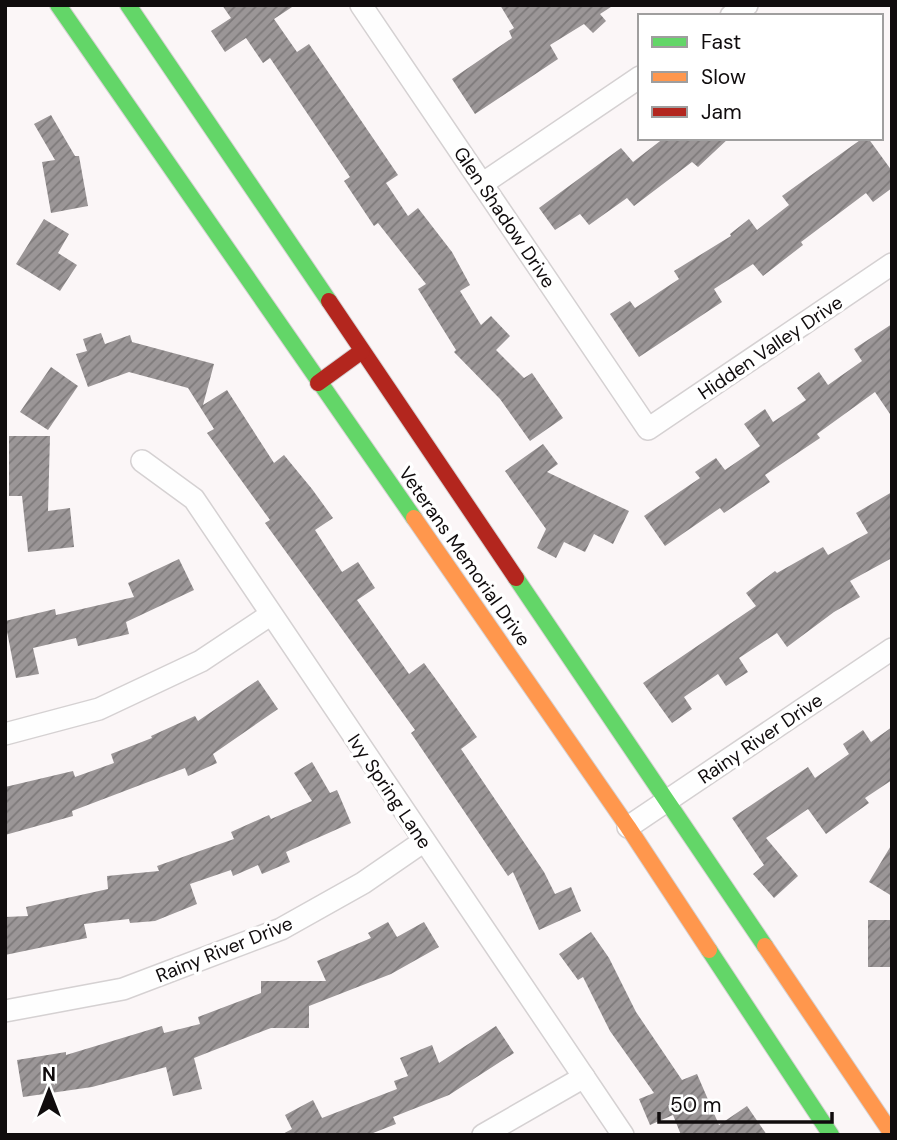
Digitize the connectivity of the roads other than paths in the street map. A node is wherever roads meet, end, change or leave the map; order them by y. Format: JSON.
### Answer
{"nodes":[{"id":1,"x":58,"y":5,"type":"edge"},
{"id":2,"x":128,"y":5,"type":"edge"},
{"id":3,"x":361,"y":5,"type":"edge"},
{"id":4,"x":638,"y":78,"type":"edge"},
{"id":5,"x":482,"y":184,"type":"junction"},
{"id":6,"x":892,"y":264,"type":"edge"},
{"id":7,"x":362,"y":351,"type":"junction"},
{"id":8,"x":318,"y":383,"type":"junction"},
{"id":9,"x":648,"y":429,"type":"joint"},
{"id":10,"x":142,"y":461,"type":"dead end"},
{"id":11,"x":270,"y":615,"type":"junction"},
{"id":12,"x":892,"y":649,"type":"edge"},
{"id":13,"x":5,"y":734,"type":"edge"},
{"id":14,"x":668,"y":800,"type":"junction"},
{"id":15,"x":628,"y":827,"type":"junction"},
{"id":16,"x":424,"y":841,"type":"junction"},
{"id":17,"x":5,"y":1011,"type":"edge"},
{"id":18,"x":584,"y":1077,"type":"junction"},
{"id":19,"x":892,"y":1134,"type":"edge"},
{"id":20,"x":483,"y":1135,"type":"edge"},
{"id":21,"x":623,"y":1135,"type":"edge"},
{"id":22,"x":831,"y":1135,"type":"edge"}],
"edges":[{"from":1,"to":8,"type":"main road","name":"Veterans Memorial Drive"},
{"from":2,"to":7,"type":"main road","name":"Veterans Memorial Drive"},
{"from":3,"to":5,"type":"street","name":"Glen Shadow Drive"},
{"from":4,"to":5,"type":"street"},
{"from":5,"to":9,"type":"street","name":"Glen Shadow Drive"},
{"from":6,"to":9,"type":"street","name":"Hidden Valley Drive"},
{"from":7,"to":8,"type":"main road"},
{"from":7,"to":14,"type":"main road","name":"Veterans Memorial Drive"},
{"from":8,"to":15,"type":"main road","name":"Veterans Memorial Drive"},
{"from":10,"to":11,"type":"street","name":"Ivy Spring Lane"},
{"from":11,"to":13,"type":"street"},
{"from":11,"to":16,"type":"street","name":"Ivy Spring Lane"},
{"from":12,"to":14,"type":"street","name":"Rainy River Drive"},
{"from":14,"to":15,"type":"street","name":"Rainy River Drive"},
{"from":14,"to":19,"type":"main road","name":"Veterans Memorial Drive"},
{"from":15,"to":22,"type":"main road","name":"Veterans Memorial Drive"},
{"from":16,"to":17,"type":"street","name":"Rainy River Drive"},
{"from":16,"to":18,"type":"street","name":"Ivy Spring Lane"},
{"from":18,"to":20,"type":"street"},
{"from":18,"to":21,"type":"street","name":"Ivy Spring Lane"}]}
